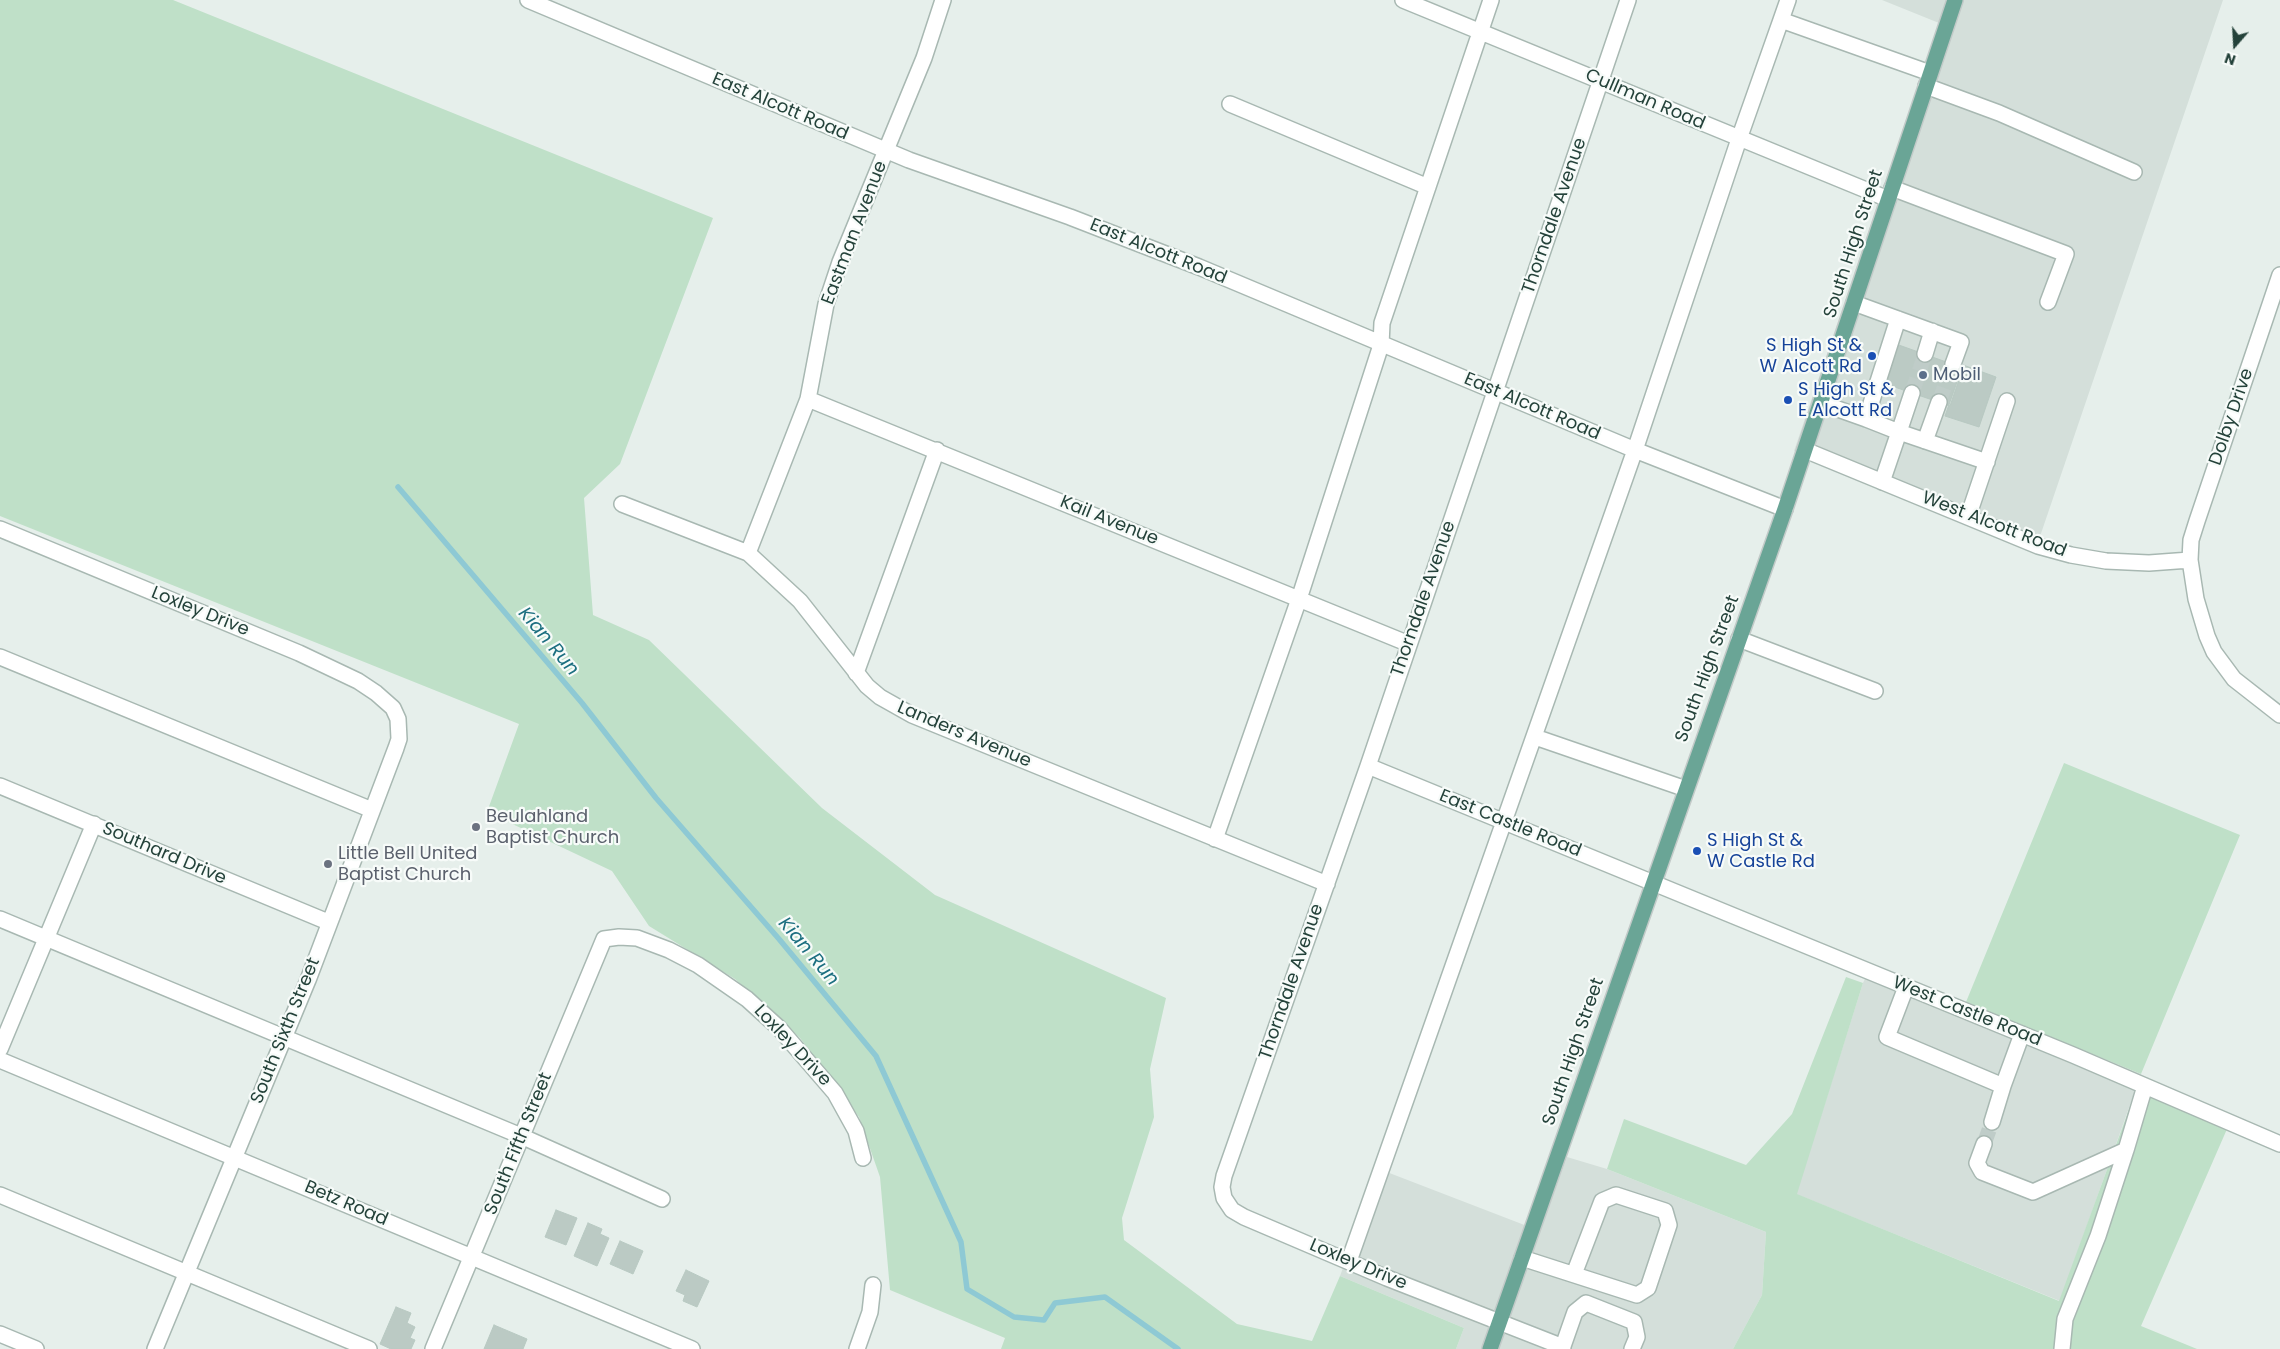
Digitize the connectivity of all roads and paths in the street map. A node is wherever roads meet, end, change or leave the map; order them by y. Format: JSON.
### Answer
{"nodes":[{"id":1,"x":528,"y":0,"type":"edge"},
{"id":2,"x":943,"y":0,"type":"edge"},
{"id":3,"x":1403,"y":0,"type":"edge"},
{"id":4,"x":1491,"y":0,"type":"edge"},
{"id":5,"x":1628,"y":0,"type":"edge"},
{"id":6,"x":1788,"y":0,"type":"edge"},
{"id":7,"x":1955,"y":0,"type":"edge"},
{"id":8,"x":1781,"y":20,"type":"junction"},
{"id":9,"x":1480,"y":32,"type":"junction"},
{"id":10,"x":1928,"y":80,"type":"junction"},
{"id":11,"x":1601,"y":81,"type":"junction"},
{"id":12,"x":1230,"y":104,"type":"dead end"},
{"id":13,"x":1739,"y":140,"type":"junction"},
{"id":14,"x":886,"y":151,"type":"junction"},
{"id":15,"x":2134,"y":172,"type":"dead end"},
{"id":16,"x":1428,"y":187,"type":"junction"},
{"id":17,"x":1890,"y":194,"type":"junction"},
{"id":18,"x":2280,"y":276,"type":"edge"},
{"id":19,"x":1854,"y":302,"type":"junction"},
{"id":20,"x":2048,"y":302,"type":"dead end"},
{"id":21,"x":1898,"y":319,"type":"junction"},
{"id":22,"x":1932,"y":331,"type":"junction"},
{"id":23,"x":1381,"y":345,"type":"junction"},
{"id":24,"x":1925,"y":354,"type":"tunnel mouth"},
{"id":25,"x":1953,"y":364,"type":"tunnel mouth"},
{"id":26,"x":1496,"y":391,"type":"junction"},
{"id":27,"x":1912,"y":393,"type":"tunnel mouth"},
{"id":28,"x":808,"y":399,"type":"junction"},
{"id":29,"x":2007,"y":400,"type":"dead end"},
{"id":30,"x":1939,"y":402,"type":"tunnel mouth"},
{"id":31,"x":1821,"y":403,"type":"junction"},
{"id":32,"x":1866,"y":419,"type":"junction"},
{"id":33,"x":1899,"y":432,"type":"junction"},
{"id":34,"x":1925,"y":441,"type":"junction"},
{"id":35,"x":938,"y":450,"type":"junction"},
{"id":36,"x":1635,"y":450,"type":"junction"},
{"id":37,"x":1805,"y":450,"type":"junction"},
{"id":38,"x":1987,"y":462,"type":"junction"},
{"id":39,"x":1882,"y":482,"type":"junction"},
{"id":40,"x":622,"y":504,"type":"dead end"},
{"id":41,"x":1786,"y":509,"type":"junction"},
{"id":42,"x":1968,"y":517,"type":"junction"},
{"id":43,"x":0,"y":529,"type":"edge"},
{"id":44,"x":748,"y":553,"type":"junction"},
{"id":45,"x":2190,"y":560,"type":"junction"},
{"id":46,"x":1299,"y":600,"type":"junction"},
{"id":47,"x":1739,"y":639,"type":"junction"},
{"id":48,"x":1409,"y":644,"type":"junction"},
{"id":49,"x":0,"y":657,"type":"edge"},
{"id":50,"x":856,"y":673,"type":"junction"},
{"id":51,"x":1876,"y":691,"type":"dead end"},
{"id":52,"x":393,"y":708,"type":"joint"},
{"id":53,"x":2280,"y":715,"type":"edge"},
{"id":54,"x":1534,"y":737,"type":"junction"},
{"id":55,"x":1368,"y":766,"type":"junction"},
{"id":56,"x":0,"y":786,"type":"edge"},
{"id":57,"x":1686,"y":789,"type":"junction"},
{"id":58,"x":372,"y":810,"type":"junction"},
{"id":59,"x":1505,"y":821,"type":"junction"},
{"id":60,"x":94,"y":824,"type":"junction"},
{"id":61,"x":1215,"y":839,"type":"junction"},
{"id":62,"x":1653,"y":882,"type":"junction"},
{"id":63,"x":1327,"y":884,"type":"junction"},
{"id":64,"x":0,"y":919,"type":"edge"},
{"id":65,"x":328,"y":922,"type":"junction"},
{"id":66,"x":46,"y":938,"type":"junction"},
{"id":67,"x":604,"y":939,"type":"joint"},
{"id":68,"x":1906,"y":987,"type":"junction"},
{"id":69,"x":2022,"y":1034,"type":"junction"},
{"id":70,"x":284,"y":1037,"type":"junction"},
{"id":71,"x":0,"y":1049,"type":"edge"},
{"id":72,"x":0,"y":1060,"type":"edge"},
{"id":73,"x":2003,"y":1086,"type":"junction"},
{"id":74,"x":2145,"y":1086,"type":"junction"},
{"id":75,"x":1992,"y":1122,"type":"tunnel mouth"},
{"id":76,"x":521,"y":1136,"type":"junction"},
{"id":77,"x":1984,"y":1144,"type":"tunnel mouth"},
{"id":78,"x":2280,"y":1144,"type":"edge"},
{"id":79,"x":2126,"y":1150,"type":"junction"},
{"id":80,"x":236,"y":1158,"type":"junction"},
{"id":81,"x":863,"y":1158,"type":"dead end"},
{"id":82,"x":0,"y":1195,"type":"edge"},
{"id":83,"x":662,"y":1198,"type":"dead end"},
{"id":84,"x":1224,"y":1198,"type":"joint"},
{"id":85,"x":473,"y":1257,"type":"junction"},
{"id":86,"x":1522,"y":1258,"type":"junction"},
{"id":87,"x":1349,"y":1261,"type":"junction"},
{"id":88,"x":186,"y":1273,"type":"junction"},
{"id":89,"x":1574,"y":1274,"type":"junction"},
{"id":90,"x":873,"y":1285,"type":"dead end"},
{"id":91,"x":1499,"y":1323,"type":"junction"},
{"id":92,"x":0,"y":1334,"type":"edge"},
{"id":93,"x":1563,"y":1348,"type":"edge"},
{"id":94,"x":36,"y":1349,"type":"edge"},
{"id":95,"x":155,"y":1349,"type":"edge"},
{"id":96,"x":369,"y":1349,"type":"edge"},
{"id":97,"x":433,"y":1349,"type":"edge"},
{"id":98,"x":692,"y":1349,"type":"edge"},
{"id":99,"x":857,"y":1349,"type":"edge"},
{"id":100,"x":1490,"y":1349,"type":"edge"},
{"id":101,"x":1632,"y":1349,"type":"edge"},
{"id":102,"x":2062,"y":1349,"type":"edge"}],
"edges":[{"from":1,"to":14,"type":"street","name":"East Alcott Road"},
{"from":2,"to":14,"type":"street","name":"Eastman Avenue"},
{"from":3,"to":9,"type":"street","name":"Cullman Road"},
{"from":4,"to":9,"type":"street"},
{"from":5,"to":11,"type":"street","name":"Thorndale Avenue"},
{"from":6,"to":8,"type":"street"},
{"from":7,"to":10,"type":"main road","name":"South High Street"},
{"from":8,"to":10,"type":"street"},
{"from":8,"to":13,"type":"street"},
{"from":9,"to":11,"type":"street","name":"Cullman Road"},
{"from":9,"to":16,"type":"street"},
{"from":10,"to":15,"type":"street"},
{"from":10,"to":17,"type":"main road","name":"South High Street"},
{"from":11,"to":13,"type":"street","name":"Cullman Road"},
{"from":11,"to":26,"type":"street","name":"Thorndale Avenue"},
{"from":12,"to":16,"type":"street"},
{"from":13,"to":17,"type":"street","name":"Cullman Road"},
{"from":13,"to":36,"type":"street"},
{"from":14,"to":23,"type":"street","name":"East Alcott Road"},
{"from":14,"to":28,"type":"street","name":"Eastman Avenue"},
{"from":16,"to":23,"type":"street"},
{"from":17,"to":19,"type":"main road","name":"South High Street"},
{"from":17,"to":20,"type":"street","name":"Cullman Road"},
{"from":18,"to":45,"type":"street","name":"Dolby Drive"},
{"from":19,"to":21,"type":"street"},
{"from":19,"to":31,"type":"main road","name":"South High Street"},
{"from":21,"to":22,"type":"street"},
{"from":21,"to":32,"type":"street"},
{"from":22,"to":24,"type":"street"},
{"from":22,"to":25,"type":"street"},
{"from":23,"to":26,"type":"street","name":"East Alcott Road"},
{"from":23,"to":46,"type":"street"},
{"from":26,"to":36,"type":"street","name":"East Alcott Road"},
{"from":26,"to":48,"type":"street","name":"Thorndale Avenue"},
{"from":27,"to":33,"type":"street"},
{"from":28,"to":35,"type":"street","name":"Kail Avenue"},
{"from":28,"to":44,"type":"street","name":"Eastman Avenue"},
{"from":29,"to":38,"type":"street"},
{"from":30,"to":34,"type":"street"},
{"from":31,"to":32,"type":"street"},
{"from":31,"to":37,"type":"main road","name":"South High Street"},
{"from":32,"to":33,"type":"street"},
{"from":33,"to":34,"type":"street"},
{"from":33,"to":39,"type":"street"},
{"from":34,"to":38,"type":"street"},
{"from":35,"to":46,"type":"street","name":"Kail Avenue"},
{"from":35,"to":50,"type":"street"},
{"from":36,"to":41,"type":"street","name":"East Alcott Road"},
{"from":36,"to":54,"type":"street"},
{"from":37,"to":39,"type":"street","name":"West Alcott Road"},
{"from":37,"to":41,"type":"main road","name":"South High Street"},
{"from":38,"to":42,"type":"street"},
{"from":39,"to":42,"type":"street","name":"West Alcott Road"},
{"from":40,"to":44,"type":"street","name":"Landers Avenue"},
{"from":41,"to":47,"type":"main road","name":"South High Street"},
{"from":42,"to":45,"type":"street","name":"West Alcott Road"},
{"from":43,"to":52,"type":"street","name":"Loxley Drive"},
{"from":44,"to":50,"type":"street","name":"Landers Avenue"},
{"from":45,"to":53,"type":"street","name":"Dolby Drive"},
{"from":46,"to":48,"type":"street","name":"Kail Avenue"},
{"from":46,"to":61,"type":"street"},
{"from":47,"to":51,"type":"street"},
{"from":47,"to":57,"type":"main road","name":"South High Street"},
{"from":48,"to":55,"type":"street","name":"Thorndale Avenue"},
{"from":49,"to":58,"type":"street"},
{"from":50,"to":61,"type":"street","name":"Landers Avenue"},
{"from":52,"to":58,"type":"street","name":"South Sixth Street"},
{"from":54,"to":57,"type":"street"},
{"from":54,"to":59,"type":"street"},
{"from":55,"to":59,"type":"street","name":"East Castle Road"},
{"from":55,"to":63,"type":"street","name":"Thorndale Avenue"},
{"from":56,"to":60,"type":"street","name":"Southard Drive"},
{"from":57,"to":62,"type":"main road","name":"South High Street"},
{"from":58,"to":65,"type":"street","name":"South Sixth Street"},
{"from":59,"to":62,"type":"street","name":"East Castle Road"},
{"from":59,"to":87,"type":"street"},
{"from":60,"to":65,"type":"street","name":"Southard Drive"},
{"from":60,"to":66,"type":"street"},
{"from":61,"to":63,"type":"street","name":"Landers Avenue"},
{"from":62,"to":68,"type":"street","name":"West Castle Road"},
{"from":62,"to":86,"type":"main road","name":"South High Street"},
{"from":63,"to":84,"type":"street","name":"Thorndale Avenue"},
{"from":64,"to":66,"type":"street"},
{"from":65,"to":70,"type":"street","name":"South Sixth Street"},
{"from":66,"to":70,"type":"street"},
{"from":66,"to":71,"type":"street"},
{"from":67,"to":76,"type":"street","name":"South Fifth Street"},
{"from":67,"to":81,"type":"street","name":"Loxley Drive"},
{"from":68,"to":69,"type":"street","name":"West Castle Road"},
{"from":68,"to":73,"type":"street"},
{"from":69,"to":73,"type":"street"},
{"from":69,"to":74,"type":"street","name":"West Castle Road"},
{"from":70,"to":76,"type":"street"},
{"from":70,"to":80,"type":"street","name":"South Sixth Street"},
{"from":72,"to":80,"type":"street","name":"Betz Road"},
{"from":73,"to":75,"type":"street"},
{"from":74,"to":78,"type":"street","name":"West Castle Road"},
{"from":74,"to":79,"type":"street"},
{"from":76,"to":83,"type":"street"},
{"from":76,"to":85,"type":"street","name":"South Fifth Street"},
{"from":77,"to":79,"type":"street"},
{"from":79,"to":102,"type":"street"},
{"from":80,"to":85,"type":"street","name":"Betz Road"},
{"from":80,"to":88,"type":"street","name":"South Sixth Street"},
{"from":82,"to":88,"type":"street"},
{"from":84,"to":87,"type":"street","name":"Loxley Drive"},
{"from":85,"to":97,"type":"street","name":"South Fifth Street"},
{"from":85,"to":98,"type":"street","name":"Betz Road"},
{"from":86,"to":89,"type":"street"},
{"from":86,"to":91,"type":"main road","name":"South High Street"},
{"from":87,"to":91,"type":"street","name":"Loxley Drive"},
{"from":88,"to":95,"type":"street","name":"South Sixth Street"},
{"from":88,"to":96,"type":"street"},
{"from":89,"to":89,"type":"street"},
{"from":90,"to":99,"type":"street"},
{"from":91,"to":93,"type":"street","name":"Loxley Drive"},
{"from":91,"to":100,"type":"main road","name":"South High Street"},
{"from":92,"to":94,"type":"street"},
{"from":93,"to":101,"type":"street"}]}
